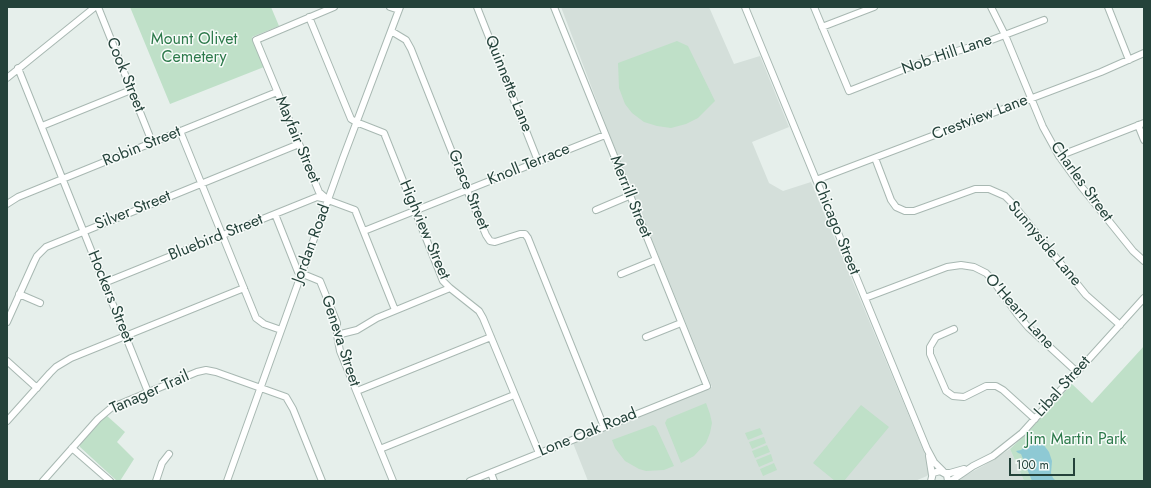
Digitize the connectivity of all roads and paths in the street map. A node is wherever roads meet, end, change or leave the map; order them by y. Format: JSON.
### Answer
{"nodes":[{"id":1,"x":97,"y":7,"type":"edge"},
{"id":2,"x":334,"y":7,"type":"edge"},
{"id":3,"x":390,"y":7,"type":"edge"},
{"id":4,"x":477,"y":7,"type":"edge"},
{"id":5,"x":554,"y":7,"type":"edge"},
{"id":6,"x":745,"y":7,"type":"edge"},
{"id":7,"x":814,"y":7,"type":"edge"},
{"id":8,"x":874,"y":7,"type":"edge"},
{"id":9,"x":991,"y":7,"type":"edge"},
{"id":10,"x":1108,"y":7,"type":"edge"},
{"id":11,"x":399,"y":9,"type":"edge"},
{"id":12,"x":309,"y":17,"type":"junction"},
{"id":13,"x":1044,"y":20,"type":"dead end"},
{"id":14,"x":822,"y":27,"type":"junction"},
{"id":15,"x":391,"y":31,"type":"junction"},
{"id":16,"x":1005,"y":35,"type":"junction"},
{"id":17,"x":1144,"y":53,"type":"edge"},
{"id":18,"x":1129,"y":60,"type":"junction"},
{"id":19,"x":18,"y":68,"type":"junction"},
{"id":20,"x":7,"y":78,"type":"edge"},
{"id":21,"x":131,"y":90,"type":"junction"},
{"id":22,"x":277,"y":92,"type":"junction"},
{"id":23,"x":1031,"y":98,"type":"junction"},
{"id":24,"x":356,"y":122,"type":"junction"},
{"id":25,"x":1141,"y":124,"type":"edge"},
{"id":26,"x":42,"y":126,"type":"junction"},
{"id":27,"x":180,"y":131,"type":"junction"},
{"id":28,"x":605,"y":135,"type":"junction"},
{"id":29,"x":1144,"y":140,"type":"edge"},
{"id":30,"x":152,"y":142,"type":"junction"},
{"id":31,"x":298,"y":144,"type":"junction"},
{"id":32,"x":1059,"y":156,"type":"junction"},
{"id":33,"x":875,"y":158,"type":"junction"},
{"id":34,"x":538,"y":161,"type":"junction"},
{"id":35,"x":62,"y":179,"type":"junction"},
{"id":36,"x":816,"y":180,"type":"junction"},
{"id":37,"x":201,"y":183,"type":"junction"},
{"id":38,"x":467,"y":190,"type":"junction"},
{"id":39,"x":629,"y":196,"type":"junction"},
{"id":40,"x":328,"y":200,"type":"junction"},
{"id":41,"x":7,"y":204,"type":"edge"},
{"id":42,"x":415,"y":210,"type":"junction"},
{"id":43,"x":596,"y":210,"type":"dead end"},
{"id":44,"x":275,"y":214,"type":"junction"},
{"id":45,"x":83,"y":231,"type":"junction"},
{"id":46,"x":364,"y":231,"type":"junction"},
{"id":47,"x":222,"y":235,"type":"junction"},
{"id":48,"x":655,"y":260,"type":"junction"},
{"id":49,"x":1144,"y":260,"type":"edge"},
{"id":50,"x":302,"y":274,"type":"junction"},
{"id":51,"x":621,"y":274,"type":"dead end"},
{"id":52,"x":104,"y":283,"type":"junction"},
{"id":53,"x":244,"y":288,"type":"junction"},
{"id":54,"x":450,"y":288,"type":"junction"},
{"id":55,"x":19,"y":294,"type":"junction"},
{"id":56,"x":864,"y":298,"type":"junction"},
{"id":57,"x":1144,"y":298,"type":"edge"},
{"id":58,"x":40,"y":303,"type":"dead end"},
{"id":59,"x":396,"y":310,"type":"junction"},
{"id":60,"x":7,"y":322,"type":"edge"},
{"id":61,"x":681,"y":323,"type":"junction"},
{"id":62,"x":1120,"y":325,"type":"junction"},
{"id":63,"x":954,"y":329,"type":"dead end"},
{"id":64,"x":281,"y":330,"type":"junction"},
{"id":65,"x":337,"y":335,"type":"junction"},
{"id":66,"x":125,"y":336,"type":"junction"},
{"id":67,"x":491,"y":337,"type":"junction"},
{"id":68,"x":646,"y":337,"type":"dead end"},
{"id":69,"x":7,"y":361,"type":"edge"},
{"id":70,"x":1077,"y":372,"type":"junction"},
{"id":71,"x":707,"y":386,"type":"joint"},
{"id":72,"x":37,"y":388,"type":"junction"},
{"id":73,"x":261,"y":388,"type":"junction"},
{"id":74,"x":356,"y":391,"type":"junction"},
{"id":75,"x":148,"y":392,"type":"junction"},
{"id":76,"x":514,"y":395,"type":"junction"},
{"id":77,"x":1035,"y":419,"type":"junction"},
{"id":78,"x":7,"y":421,"type":"edge"},
{"id":79,"x":604,"y":427,"type":"junction"},
{"id":80,"x":72,"y":448,"type":"junction"},
{"id":81,"x":927,"y":448,"type":"junction"},
{"id":82,"x":380,"y":449,"type":"junction"},
{"id":83,"x":539,"y":453,"type":"junction"},
{"id":84,"x":168,"y":454,"type":"dead end"},
{"id":85,"x":974,"y":466,"type":"junction"},
{"id":86,"x":944,"y":472,"type":"junction"},
{"id":87,"x":490,"y":473,"type":"junction"},
{"id":88,"x":932,"y":478,"type":"edge"},
{"id":89,"x":42,"y":481,"type":"edge"},
{"id":90,"x":110,"y":481,"type":"edge"},
{"id":91,"x":156,"y":481,"type":"edge"},
{"id":92,"x":227,"y":481,"type":"edge"},
{"id":93,"x":322,"y":481,"type":"edge"},
{"id":94,"x":393,"y":481,"type":"edge"},
{"id":95,"x":470,"y":481,"type":"edge"},
{"id":96,"x":494,"y":481,"type":"edge"},
{"id":97,"x":949,"y":481,"type":"edge"}],
"edges":[{"from":1,"to":19,"type":"street"},
{"from":1,"to":21,"type":"street","name":"Cook Street"},
{"from":2,"to":12,"type":"street"},
{"from":3,"to":11,"type":"street"},
{"from":4,"to":34,"type":"street","name":"Quinnette Lane"},
{"from":5,"to":28,"type":"street","name":"Merrill Street"},
{"from":6,"to":36,"type":"street","name":"Chicago Street"},
{"from":7,"to":14,"type":"street"},
{"from":8,"to":14,"type":"street"},
{"from":9,"to":16,"type":"street","name":"Charles Street"},
{"from":10,"to":18,"type":"street"},
{"from":11,"to":15,"type":"street","name":"Jordan Road"},
{"from":12,"to":22,"type":"street","name":"Mayfair Street"},
{"from":12,"to":24,"type":"street"},
{"from":13,"to":16,"type":"street","name":"Nob Hill Lane"},
{"from":14,"to":16,"type":"street","name":"Nob Hill Lane"},
{"from":15,"to":24,"type":"street","name":"Jordan Road"},
{"from":15,"to":38,"type":"street","name":"Grace Street"},
{"from":16,"to":23,"type":"street","name":"Charles Street"},
{"from":17,"to":18,"type":"street","name":"Crestview Lane"},
{"from":18,"to":23,"type":"street","name":"Crestview Lane"},
{"from":19,"to":20,"type":"street"},
{"from":19,"to":26,"type":"street","name":"Hockers Street"},
{"from":21,"to":26,"type":"street"},
{"from":21,"to":30,"type":"street","name":"Cook Street"},
{"from":22,"to":27,"type":"street","name":"Robin Street"},
{"from":22,"to":31,"type":"street","name":"Mayfair Street"},
{"from":23,"to":32,"type":"street","name":"Charles Street"},
{"from":23,"to":33,"type":"street","name":"Crestview Lane"},
{"from":24,"to":40,"type":"street","name":"Jordan Road"},
{"from":24,"to":42,"type":"street","name":"Highview Street"},
{"from":25,"to":29,"type":"street"},
{"from":25,"to":32,"type":"street"},
{"from":26,"to":35,"type":"street","name":"Hockers Street"},
{"from":27,"to":30,"type":"street","name":"Robin Street"},
{"from":27,"to":37,"type":"street"},
{"from":28,"to":34,"type":"street","name":"Knoll Terrace"},
{"from":28,"to":39,"type":"street","name":"Merrill Street"},
{"from":30,"to":35,"type":"street","name":"Robin Street"},
{"from":31,"to":37,"type":"street","name":"Silver Street"},
{"from":31,"to":40,"type":"street","name":"Mayfair Street"},
{"from":32,"to":49,"type":"street","name":"Charles Street"},
{"from":33,"to":36,"type":"street","name":"Crestview Lane"},
{"from":33,"to":62,"type":"street","name":"Sunnyside Lane"},
{"from":34,"to":38,"type":"street","name":"Knoll Terrace"},
{"from":35,"to":41,"type":"street","name":"Robin Street"},
{"from":35,"to":45,"type":"street","name":"Hockers Street"},
{"from":36,"to":56,"type":"street","name":"Chicago Street"},
{"from":37,"to":45,"type":"street","name":"Silver Street"},
{"from":37,"to":47,"type":"street"},
{"from":38,"to":42,"type":"street","name":"Knoll Terrace"},
{"from":38,"to":79,"type":"street","name":"Grace Street"},
{"from":39,"to":43,"type":"street"},
{"from":39,"to":48,"type":"street","name":"Merrill Street"},
{"from":40,"to":44,"type":"street","name":"Bluebird Street"},
{"from":40,"to":46,"type":"street","name":"Mayfair Street"},
{"from":40,"to":50,"type":"street","name":"Jordan Road"},
{"from":42,"to":46,"type":"street","name":"Knoll Terrace"},
{"from":42,"to":54,"type":"street","name":"Highview Street"},
{"from":44,"to":47,"type":"street","name":"Bluebird Street"},
{"from":44,"to":50,"type":"street"},
{"from":45,"to":52,"type":"street","name":"Hockers Street"},
{"from":45,"to":55,"type":"street","name":"Silver Street"},
{"from":46,"to":59,"type":"street","name":"Mayfair Street"},
{"from":47,"to":52,"type":"street","name":"Bluebird Street"},
{"from":47,"to":53,"type":"street"},
{"from":48,"to":51,"type":"street"},
{"from":48,"to":61,"type":"street","name":"Merrill Street"},
{"from":50,"to":64,"type":"street","name":"Jordan Road"},
{"from":50,"to":65,"type":"street","name":"Geneva Street"},
{"from":52,"to":66,"type":"street","name":"Hockers Street"},
{"from":53,"to":64,"type":"street"},
{"from":53,"to":66,"type":"street"},
{"from":54,"to":59,"type":"street"},
{"from":54,"to":67,"type":"street","name":"Highview Street"},
{"from":55,"to":58,"type":"street"},
{"from":55,"to":60,"type":"street","name":"Silver Street"},
{"from":56,"to":70,"type":"street","name":"O'Hearn Lane"},
{"from":56,"to":81,"type":"street","name":"Chicago Street"},
{"from":57,"to":62,"type":"street","name":"Libal Street"},
{"from":59,"to":65,"type":"street"},
{"from":61,"to":68,"type":"street"},
{"from":61,"to":71,"type":"street","name":"Merrill Street"},
{"from":62,"to":70,"type":"street","name":"Libal Street"},
{"from":63,"to":77,"type":"street"},
{"from":64,"to":73,"type":"street","name":"Jordan Road"},
{"from":65,"to":74,"type":"street","name":"Geneva Street"},
{"from":66,"to":72,"type":"street"},
{"from":66,"to":75,"type":"street","name":"Hockers Street"},
{"from":67,"to":74,"type":"street"},
{"from":67,"to":76,"type":"street","name":"Highview Street"},
{"from":69,"to":72,"type":"street"},
{"from":70,"to":77,"type":"street","name":"Libal Street"},
{"from":71,"to":79,"type":"street","name":"Lone Oak Road"},
{"from":72,"to":78,"type":"street"},
{"from":73,"to":75,"type":"street","name":"Tanager Trail"},
{"from":73,"to":92,"type":"street","name":"Jordan Road"},
{"from":73,"to":93,"type":"street","name":"Tanager Trail"},
{"from":74,"to":82,"type":"street","name":"Geneva Street"},
{"from":75,"to":80,"type":"street","name":"Tanager Trail"},
{"from":76,"to":82,"type":"street"},
{"from":76,"to":83,"type":"street","name":"Highview Street"},
{"from":77,"to":85,"type":"street","name":"Libal Street"},
{"from":79,"to":83,"type":"street","name":"Lone Oak Road"},
{"from":80,"to":89,"type":"street","name":"Tanager Trail"},
{"from":80,"to":90,"type":"street"},
{"from":81,"to":86,"type":"street","name":"Chicago Street"},
{"from":81,"to":88,"type":"street","name":"Chicago Street"},
{"from":82,"to":94,"type":"street","name":"Geneva Street"},
{"from":83,"to":87,"type":"street","name":"Lone Oak Road"},
{"from":84,"to":91,"type":"street"},
{"from":85,"to":86,"type":"street","name":"Libal Street"},
{"from":85,"to":97,"type":"street","name":"Libal Street"},
{"from":86,"to":88,"type":"street","name":"Libal Street"},
{"from":86,"to":97,"type":"street","name":"Chicago Street"},
{"from":87,"to":95,"type":"street","name":"Lone Oak Road"},
{"from":87,"to":96,"type":"street"}]}
